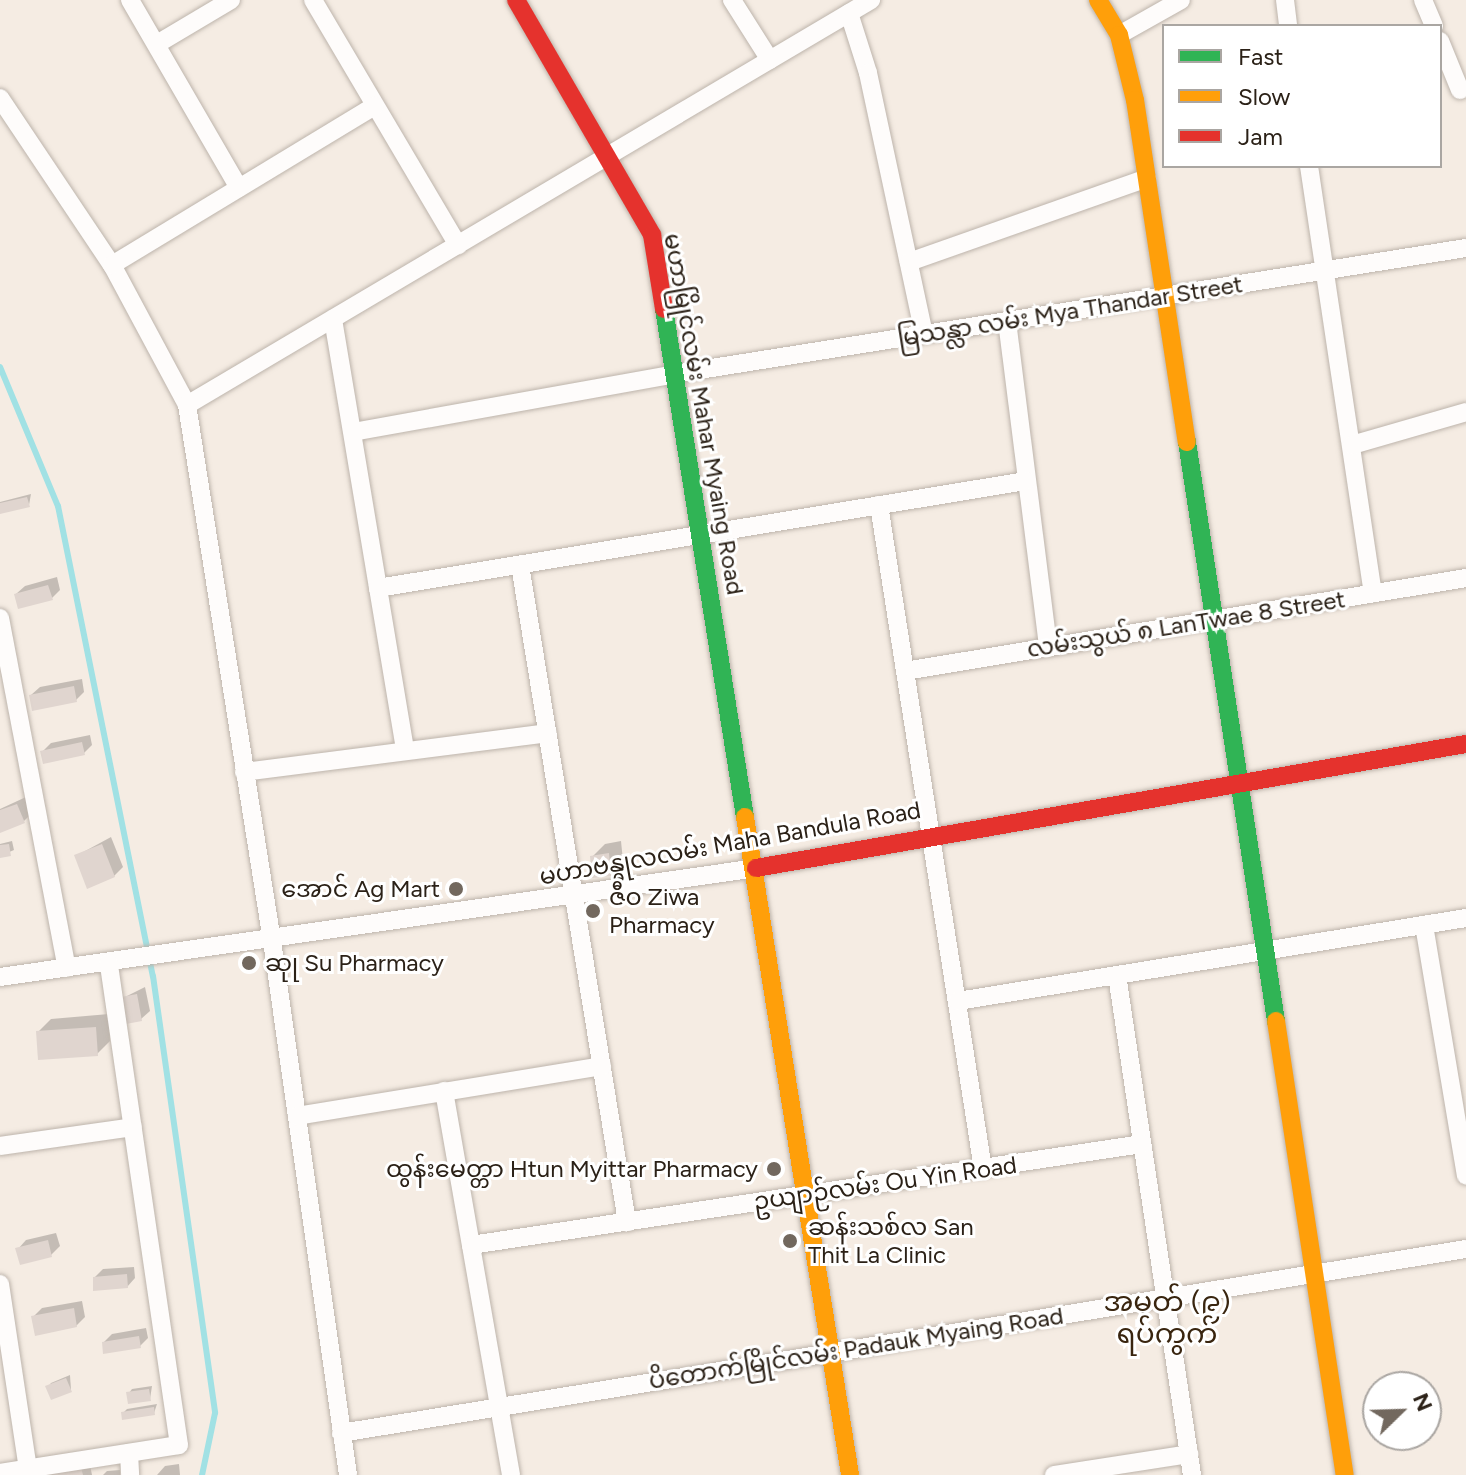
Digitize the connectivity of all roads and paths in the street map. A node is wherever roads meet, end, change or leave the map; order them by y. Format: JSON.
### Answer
{"nodes":[{"id":1,"x":130,"y":0,"type":"edge"},
{"id":2,"x":231,"y":0,"type":"edge"},
{"id":3,"x":313,"y":0,"type":"edge"},
{"id":4,"x":516,"y":0,"type":"edge"},
{"id":5,"x":732,"y":0,"type":"edge"},
{"id":6,"x":871,"y":0,"type":"edge"},
{"id":7,"x":1098,"y":0,"type":"edge"},
{"id":8,"x":1181,"y":0,"type":"edge"},
{"id":9,"x":1285,"y":0,"type":"edge"},
{"id":10,"x":1423,"y":0,"type":"edge"},
{"id":11,"x":849,"y":13,"type":"junction"},
{"id":12,"x":1288,"y":24,"type":"edge"},
{"id":13,"x":1433,"y":24,"type":"edge"},
{"id":14,"x":1119,"y":35,"type":"junction"},
{"id":15,"x":157,"y":44,"type":"junction"},
{"id":16,"x":1442,"y":45,"type":"edge"},
{"id":17,"x":770,"y":60,"type":"junction"},
{"id":18,"x":1463,"y":89,"type":"edge"},
{"id":19,"x":1442,"y":94,"type":"edge"},
{"id":20,"x":0,"y":98,"type":"edge"},
{"id":21,"x":375,"y":106,"type":"junction"},
{"id":22,"x":607,"y":156,"type":"junction"},
{"id":23,"x":1309,"y":168,"type":"edge"},
{"id":24,"x":1147,"y":178,"type":"junction"},
{"id":25,"x":239,"y":188,"type":"junction"},
{"id":26,"x":458,"y":245,"type":"junction"},
{"id":27,"x":1466,"y":248,"type":"edge"},
{"id":28,"x":909,"y":262,"type":"junction"},
{"id":29,"x":112,"y":265,"type":"junction"},
{"id":30,"x":1325,"y":271,"type":"junction"},
{"id":31,"x":1166,"y":296,"type":"junction"},
{"id":32,"x":333,"y":319,"type":"junction"},
{"id":33,"x":1007,"y":321,"type":"junction"},
{"id":34,"x":924,"y":334,"type":"junction"},
{"id":35,"x":674,"y":374,"type":"junction"},
{"id":36,"x":187,"y":405,"type":"junction"},
{"id":37,"x":1466,"y":412,"type":"edge"},
{"id":38,"x":353,"y":432,"type":"junction"},
{"id":39,"x":1352,"y":445,"type":"junction"},
{"id":40,"x":1026,"y":481,"type":"junction"},
{"id":41,"x":879,"y":505,"type":"junction"},
{"id":42,"x":700,"y":535,"type":"junction"},
{"id":43,"x":520,"y":565,"type":"junction"},
{"id":44,"x":1466,"y":578,"type":"edge"},
{"id":45,"x":378,"y":588,"type":"junction"},
{"id":46,"x":1373,"y":593,"type":"junction"},
{"id":47,"x":0,"y":618,"type":"edge"},
{"id":48,"x":1215,"y":619,"type":"junction"},
{"id":49,"x":1048,"y":647,"type":"junction"},
{"id":50,"x":905,"y":671,"type":"junction"},
{"id":51,"x":548,"y":733,"type":"junction"},
{"id":52,"x":1466,"y":744,"type":"edge"},
{"id":53,"x":405,"y":750,"type":"junction"},
{"id":54,"x":244,"y":772,"type":"junction"},
{"id":55,"x":1241,"y":784,"type":"junction"},
{"id":56,"x":931,"y":834,"type":"junction"},
{"id":57,"x":756,"y":868,"type":"junction"},
{"id":58,"x":575,"y":894,"type":"junction"},
{"id":59,"x":1466,"y":918,"type":"edge"},
{"id":60,"x":1424,"y":925,"type":"junction"},
{"id":61,"x":272,"y":941,"type":"junction"},
{"id":62,"x":1266,"y":951,"type":"junction"},
{"id":63,"x":109,"y":963,"type":"junction"},
{"id":64,"x":67,"y":968,"type":"junction"},
{"id":65,"x":1117,"y":975,"type":"junction"},
{"id":66,"x":0,"y":977,"type":"edge"},
{"id":67,"x":958,"y":1001,"type":"junction"},
{"id":68,"x":602,"y":1066,"type":"junction"},
{"id":69,"x":1459,"y":1086,"type":"edge"},
{"id":70,"x":444,"y":1091,"type":"junction"},
{"id":71,"x":297,"y":1116,"type":"junction"},
{"id":72,"x":133,"y":1127,"type":"junction"},
{"id":73,"x":1142,"y":1144,"type":"junction"},
{"id":74,"x":0,"y":1146,"type":"edge"},
{"id":75,"x":983,"y":1169,"type":"junction"},
{"id":76,"x":1466,"y":1176,"type":"edge"},
{"id":77,"x":804,"y":1194,"type":"junction"},
{"id":78,"x":627,"y":1222,"type":"junction"},
{"id":79,"x":471,"y":1245,"type":"junction"},
{"id":80,"x":1466,"y":1249,"type":"edge"},
{"id":81,"x":1313,"y":1272,"type":"junction"},
{"id":82,"x":0,"y":1284,"type":"edge"},
{"id":83,"x":1165,"y":1297,"type":"junction"},
{"id":84,"x":830,"y":1354,"type":"junction"},
{"id":85,"x":499,"y":1406,"type":"junction"},
{"id":86,"x":341,"y":1433,"type":"junction"},
{"id":87,"x":129,"y":1453,"type":"junction"},
{"id":88,"x":1189,"y":1454,"type":"junction"},
{"id":89,"x":28,"y":1469,"type":"junction"},
{"id":90,"x":0,"y":1473,"type":"edge"},
{"id":91,"x":130,"y":1475,"type":"edge"},
{"id":92,"x":348,"y":1475,"type":"edge"},
{"id":93,"x":511,"y":1475,"type":"edge"},
{"id":94,"x":850,"y":1475,"type":"edge"},
{"id":95,"x":1054,"y":1475,"type":"edge"},
{"id":96,"x":1192,"y":1475,"type":"edge"},
{"id":97,"x":1345,"y":1475,"type":"edge"}],
"edges":[{"from":1,"to":15,"type":"street"},
{"from":2,"to":15,"type":"street"},
{"from":3,"to":21,"type":"street"},
{"from":4,"to":22,"type":"street","name":"မဟာမြိုင်လမ်း Mahar Myaing Road"},
{"from":5,"to":17,"type":"street"},
{"from":6,"to":11,"type":"street"},
{"from":7,"to":14,"type":"street"},
{"from":8,"to":14,"type":"street"},
{"from":9,"to":12,"type":"street"},
{"from":10,"to":13,"type":"street"},
{"from":11,"to":17,"type":"street"},
{"from":11,"to":28,"type":"street"},
{"from":14,"to":24,"type":"street"},
{"from":15,"to":25,"type":"street"},
{"from":16,"to":18,"type":"street"},
{"from":17,"to":22,"type":"street"},
{"from":18,"to":19,"type":"street"},
{"from":20,"to":29,"type":"street"},
{"from":21,"to":25,"type":"street"},
{"from":21,"to":26,"type":"street"},
{"from":22,"to":26,"type":"street"},
{"from":22,"to":35,"type":"street","name":"မဟာမြိုင်လမ်း Mahar Myaing Road"},
{"from":23,"to":30,"type":"street"},
{"from":24,"to":28,"type":"street"},
{"from":24,"to":31,"type":"street"},
{"from":25,"to":29,"type":"street"},
{"from":26,"to":32,"type":"street"},
{"from":27,"to":30,"type":"street","name":"မြသန္လာ လမ်း Mya Thandar Street"},
{"from":28,"to":34,"type":"street"},
{"from":29,"to":36,"type":"street"},
{"from":30,"to":31,"type":"street","name":"မြသန္လာ လမ်း Mya Thandar Street"},
{"from":30,"to":39,"type":"street"},
{"from":31,"to":33,"type":"street","name":"မြသန္လာ လမ်း Mya Thandar Street"},
{"from":31,"to":48,"type":"street"},
{"from":32,"to":36,"type":"street"},
{"from":32,"to":38,"type":"street"},
{"from":33,"to":34,"type":"street","name":"မြသန္လာ လမ်း Mya Thandar Street"},
{"from":33,"to":40,"type":"street"},
{"from":34,"to":35,"type":"street","name":"မြသန္လာ လမ်း Mya Thandar Street"},
{"from":35,"to":38,"type":"street","name":"မြသန္လာ လမ်း Mya Thandar Street"},
{"from":35,"to":42,"type":"street","name":"မဟာမြိုင်လမ်း Mahar Myaing Road"},
{"from":36,"to":54,"type":"street"},
{"from":37,"to":39,"type":"street"},
{"from":38,"to":45,"type":"street"},
{"from":39,"to":46,"type":"street"},
{"from":40,"to":41,"type":"street"},
{"from":40,"to":49,"type":"street"},
{"from":41,"to":42,"type":"street"},
{"from":41,"to":50,"type":"street"},
{"from":42,"to":43,"type":"street"},
{"from":42,"to":57,"type":"street","name":"မဟာမြိုင်လမ်း Mahar Myaing Road"},
{"from":43,"to":45,"type":"street"},
{"from":43,"to":51,"type":"street"},
{"from":44,"to":46,"type":"street","name":"လမ်းသွယ် ၈ LanTwae 8 Street"},
{"from":45,"to":53,"type":"street"},
{"from":46,"to":48,"type":"street","name":"လမ်းသွယ် ၈ LanTwae 8 Street"},
{"from":47,"to":64,"type":"street"},
{"from":48,"to":49,"type":"street","name":"လမ်းသွယ် ၈ LanTwae 8 Street"},
{"from":48,"to":55,"type":"street"},
{"from":49,"to":50,"type":"street","name":"လမ်းသွယ် ၈ LanTwae 8 Street"},
{"from":50,"to":56,"type":"street"},
{"from":51,"to":53,"type":"street"},
{"from":51,"to":58,"type":"street"},
{"from":52,"to":55,"type":"street","name":"မဟာဗန္ဓုလလမ်း Maha Bandula Road"},
{"from":53,"to":54,"type":"street"},
{"from":54,"to":61,"type":"street"},
{"from":55,"to":56,"type":"street","name":"မဟာဗန္ဓုလလမ်း Maha Bandula Road"},
{"from":55,"to":62,"type":"street"},
{"from":56,"to":57,"type":"street","name":"မဟာဗန္ဓုလလမ်း Maha Bandula Road"},
{"from":56,"to":67,"type":"street"},
{"from":57,"to":58,"type":"street","name":"မဟာဗန္ဓုလလမ်း Maha Bandula Road"},
{"from":57,"to":77,"type":"street","name":"မဟာမြိုင်လမ်း Mahar Myaing Road"},
{"from":58,"to":61,"type":"street","name":"မဟာဗန္ဓုလလမ်း Maha Bandula Road"},
{"from":58,"to":68,"type":"street"},
{"from":59,"to":60,"type":"street"},
{"from":60,"to":62,"type":"street"},
{"from":60,"to":69,"type":"street"},
{"from":61,"to":63,"type":"street","name":"မဟာဗန္ဓုလလမ်း Maha Bandula Road"},
{"from":61,"to":71,"type":"street"},
{"from":62,"to":65,"type":"street"},
{"from":62,"to":81,"type":"street"},
{"from":63,"to":64,"type":"street","name":"မဟာဗန္ဓုလလမ်း Maha Bandula Road"},
{"from":63,"to":72,"type":"street"},
{"from":64,"to":66,"type":"street","name":"မဟာဗန္ဓုလလမ်း Maha Bandula Road"},
{"from":65,"to":67,"type":"street"},
{"from":65,"to":73,"type":"street"},
{"from":67,"to":75,"type":"street"},
{"from":68,"to":70,"type":"street"},
{"from":68,"to":78,"type":"street"},
{"from":69,"to":76,"type":"street"},
{"from":70,"to":71,"type":"street"},
{"from":70,"to":79,"type":"street"},
{"from":71,"to":86,"type":"street"},
{"from":72,"to":74,"type":"street"},
{"from":72,"to":87,"type":"street"},
{"from":73,"to":75,"type":"street","name":"ဥယျာဉ်လမ်း Ou Yin Road"},
{"from":73,"to":83,"type":"street"},
{"from":75,"to":77,"type":"street","name":"ဥယျာဉ်လမ်း Ou Yin Road"},
{"from":77,"to":78,"type":"street","name":"ဥယျာဉ်လမ်း Ou Yin Road"},
{"from":77,"to":84,"type":"street","name":"မဟာမြိုင်လမ်း Mahar Myaing Road"},
{"from":78,"to":79,"type":"street","name":"ဥယျာဉ်လမ်း Ou Yin Road"},
{"from":79,"to":85,"type":"street"},
{"from":80,"to":81,"type":"street","name":"ပိတောက်မြိုင်လမ်း Padauk Myaing Road"},
{"from":81,"to":83,"type":"street","name":"ပိတောက်မြိုင်လမ်း Padauk Myaing Road"},
{"from":81,"to":97,"type":"street"},
{"from":82,"to":89,"type":"street"},
{"from":83,"to":84,"type":"street","name":"ပိတောက်မြိုင်လမ်း Padauk Myaing Road"},
{"from":83,"to":88,"type":"street"},
{"from":84,"to":85,"type":"street","name":"ပိတောက်မြိုင်လမ်း Padauk Myaing Road"},
{"from":84,"to":94,"type":"street","name":"မဟာမြိုင်လမ်း Mahar Myaing Road"},
{"from":85,"to":86,"type":"street","name":"ပိတောက်မြိုင်လမ်း Padauk Myaing Road"},
{"from":85,"to":93,"type":"street"},
{"from":86,"to":92,"type":"street"},
{"from":87,"to":89,"type":"street"},
{"from":87,"to":91,"type":"street"},
{"from":88,"to":95,"type":"street"},
{"from":88,"to":96,"type":"street"},
{"from":89,"to":90,"type":"street"}]}
